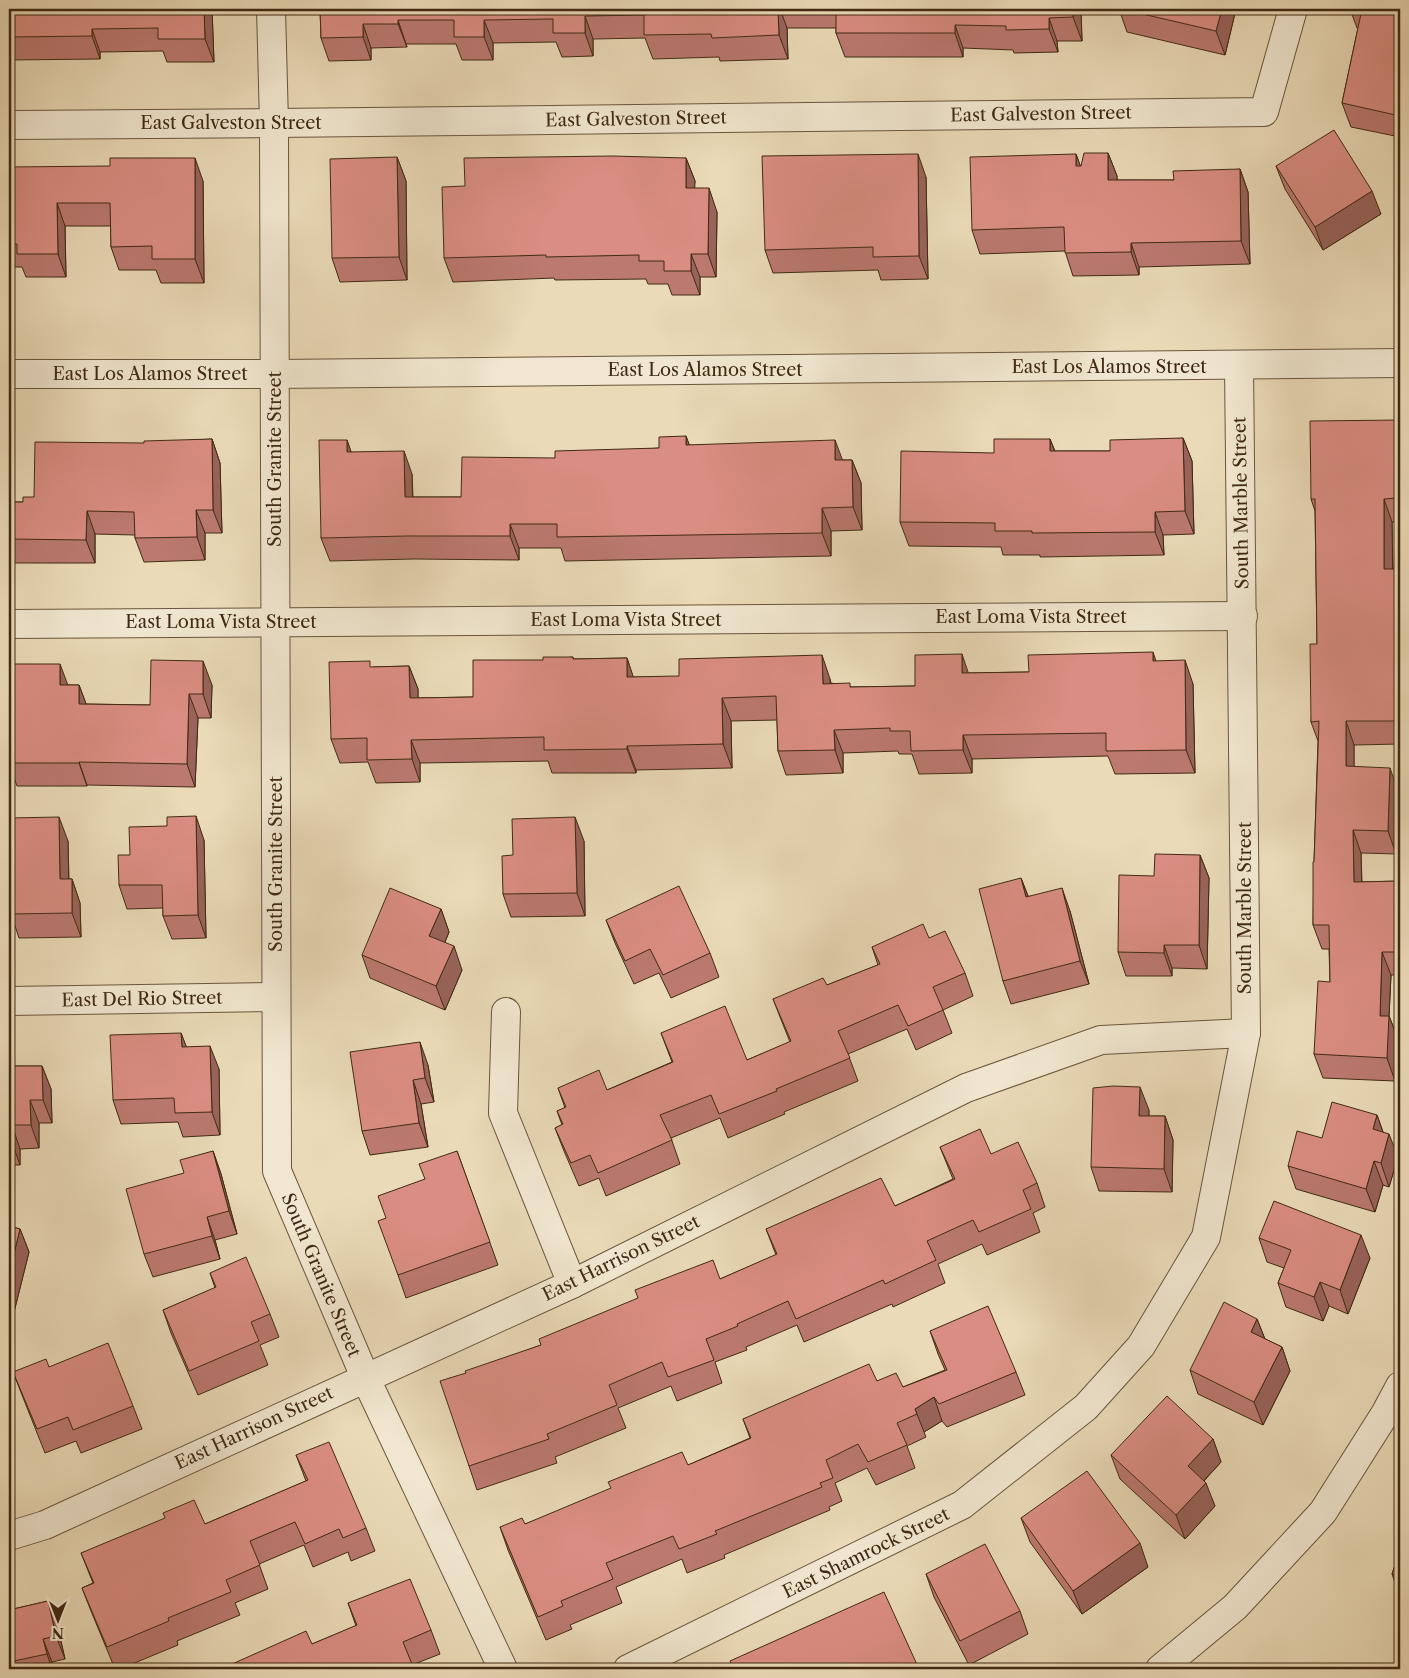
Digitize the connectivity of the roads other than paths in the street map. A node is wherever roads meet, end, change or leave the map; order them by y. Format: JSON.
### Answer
{"nodes":[{"id":1,"x":271,"y":9,"type":"edge"},
{"id":2,"x":1293,"y":9,"type":"edge"},
{"id":3,"x":274,"y":123,"type":"junction"},
{"id":4,"x":9,"y":124,"type":"edge"},
{"id":5,"x":1400,"y":363,"type":"edge"},
{"id":6,"x":1239,"y":366,"type":"junction"},
{"id":7,"x":9,"y":374,"type":"edge"},
{"id":8,"x":274,"y":374,"type":"junction"},
{"id":9,"x":1243,"y":616,"type":"junction"},
{"id":10,"x":276,"y":622,"type":"junction"},
{"id":11,"x":9,"y":624,"type":"edge"},
{"id":12,"x":276,"y":997,"type":"junction"},
{"id":13,"x":9,"y":1001,"type":"edge"},
{"id":14,"x":506,"y":1012,"type":"dead end"},
{"id":15,"x":1246,"y":1033,"type":"junction"},
{"id":16,"x":572,"y":1284,"type":"junction"},
{"id":17,"x":364,"y":1377,"type":"junction"},
{"id":18,"x":1400,"y":1386,"type":"edge"},
{"id":19,"x":1086,"y":1407,"type":"joint"},
{"id":20,"x":1393,"y":1418,"type":"edge"},
{"id":21,"x":9,"y":1536,"type":"edge"},
{"id":22,"x":503,"y":1669,"type":"edge"},
{"id":23,"x":628,"y":1669,"type":"edge"},
{"id":24,"x":1160,"y":1669,"type":"edge"}],
"edges":[{"from":1,"to":3,"type":"street","name":"South Granite Street"},
{"from":2,"to":3,"type":"street","name":"East Galveston Street"},
{"from":3,"to":4,"type":"street","name":"East Galveston Street"},
{"from":3,"to":8,"type":"street","name":"South Granite Street"},
{"from":5,"to":6,"type":"street","name":"East Los Alamos Street"},
{"from":6,"to":8,"type":"street","name":"East Los Alamos Street"},
{"from":6,"to":9,"type":"street","name":"South Marble Street"},
{"from":7,"to":8,"type":"street","name":"East Los Alamos Street"},
{"from":8,"to":10,"type":"street","name":"South Granite Street"},
{"from":9,"to":10,"type":"street","name":"East Loma Vista Street"},
{"from":9,"to":15,"type":"street","name":"South Marble Street"},
{"from":10,"to":11,"type":"street","name":"East Loma Vista Street"},
{"from":10,"to":12,"type":"street","name":"South Granite Street"},
{"from":12,"to":13,"type":"street","name":"East Del Rio Street"},
{"from":12,"to":17,"type":"street","name":"South Granite Street"},
{"from":14,"to":16,"type":"street"},
{"from":15,"to":16,"type":"street","name":"East Harrison Street"},
{"from":15,"to":19,"type":"street","name":"South Marble Street"},
{"from":16,"to":17,"type":"street","name":"East Harrison Street"},
{"from":17,"to":21,"type":"street","name":"East Harrison Street"},
{"from":17,"to":22,"type":"street","name":"South Granite Street"},
{"from":18,"to":20,"type":"street"},
{"from":19,"to":23,"type":"street","name":"East Shamrock Street"},
{"from":20,"to":24,"type":"street"}]}
